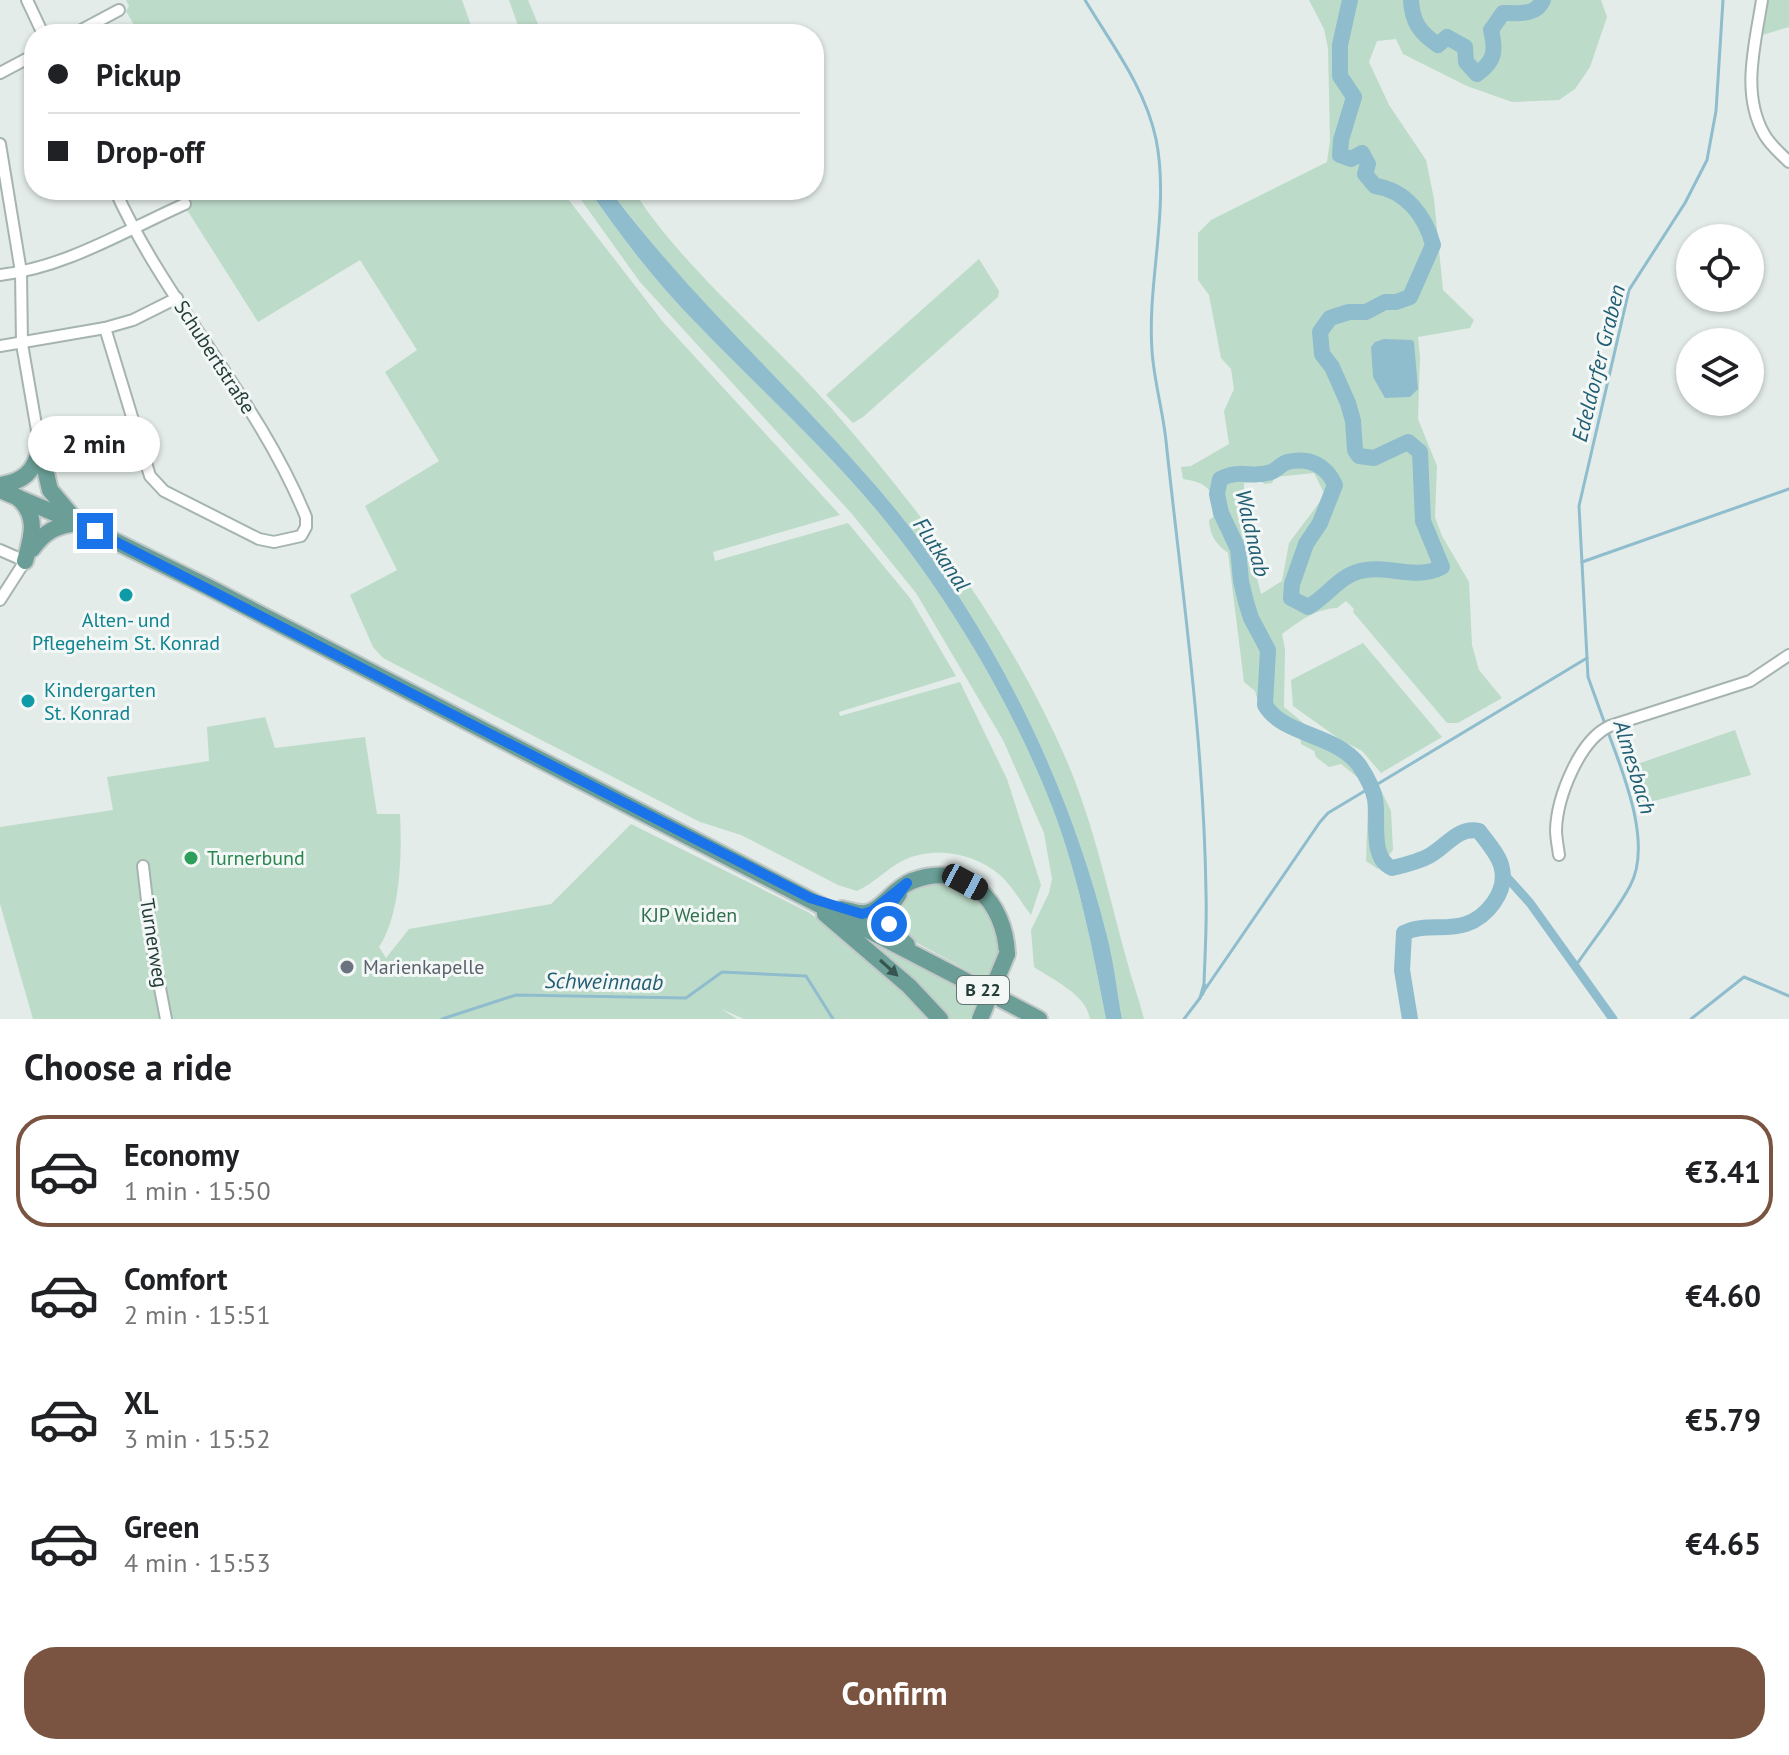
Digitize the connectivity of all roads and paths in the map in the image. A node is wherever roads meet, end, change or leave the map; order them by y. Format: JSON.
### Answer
{"nodes":[{"id":1,"x":27,"y":0,"type":"edge"},
{"id":2,"x":1762,"y":0,"type":"edge"},
{"id":3,"x":119,"y":10,"type":"dead end"},
{"id":4,"x":38,"y":24,"type":"edge"},
{"id":5,"x":93,"y":24,"type":"edge"},
{"id":6,"x":24,"y":60,"type":"edge"},
{"id":7,"x":0,"y":73,"type":"edge"},
{"id":8,"x":0,"y":144,"type":"edge"},
{"id":9,"x":1789,"y":162,"type":"edge"},
{"id":10,"x":120,"y":200,"type":"edge"},
{"id":11,"x":185,"y":204,"type":"dead end"},
{"id":12,"x":133,"y":229,"type":"junction"},
{"id":13,"x":21,"y":272,"type":"junction"},
{"id":14,"x":0,"y":275,"type":"edge"},
{"id":15,"x":177,"y":298,"type":"junction"},
{"id":16,"x":105,"y":328,"type":"junction"},
{"id":17,"x":22,"y":344,"type":"junction"},
{"id":18,"x":0,"y":346,"type":"edge"},
{"id":19,"x":40,"y":448,"type":"junction"},
{"id":20,"x":4,"y":490,"type":"edge"},
{"id":21,"x":78,"y":523,"type":"junction"},
{"id":22,"x":0,"y":550,"type":"edge"},
{"id":23,"x":25,"y":561,"type":"junction"},
{"id":24,"x":0,"y":600,"type":"edge"},
{"id":25,"x":1789,"y":655,"type":"edge"},
{"id":26,"x":1559,"y":855,"type":"dead end"},
{"id":27,"x":143,"y":866,"type":"dead end"},
{"id":28,"x":907,"y":883,"type":"junction"},
{"id":29,"x":810,"y":898,"type":"junction"},
{"id":30,"x":926,"y":960,"type":"junction"},
{"id":31,"x":166,"y":1019,"type":"edge"},
{"id":32,"x":940,"y":1019,"type":"edge"},
{"id":33,"x":980,"y":1019,"type":"edge"},
{"id":34,"x":1039,"y":1019,"type":"edge"}],
"edges":[{"from":1,"to":4,"type":"street"},
{"from":2,"to":9,"type":"street"},
{"from":3,"to":5,"type":"street"},
{"from":6,"to":7,"type":"street"},
{"from":8,"to":13,"type":"street"},
{"from":10,"to":12,"type":"street","name":"Schubertstraße"},
{"from":11,"to":12,"type":"street"},
{"from":12,"to":13,"type":"street"},
{"from":12,"to":15,"type":"street","name":"Schubertstraße"},
{"from":13,"to":14,"type":"street"},
{"from":13,"to":17,"type":"street"},
{"from":15,"to":16,"type":"street"},
{"from":15,"to":16,"type":"street","name":"Schubertstraße"},
{"from":16,"to":17,"type":"street"},
{"from":17,"to":18,"type":"street"},
{"from":17,"to":19,"type":"street"},
{"from":19,"to":20,"type":"main road"},
{"from":19,"to":21,"type":"main road"},
{"from":20,"to":21,"type":"main road","number":"B 22"},
{"from":20,"to":23,"type":"main road"},
{"from":21,"to":23,"type":"main road"},
{"from":21,"to":29,"type":"main road","number":"B 22"},
{"from":22,"to":23,"type":"street"},
{"from":23,"to":24,"type":"street"},
{"from":25,"to":26,"type":"street"},
{"from":27,"to":31,"type":"street","name":"Turnerweg"},
{"from":28,"to":29,"type":"main road"},
{"from":28,"to":30,"type":"main road"},
{"from":28,"to":33,"type":"main road","bridge":true},
{"from":29,"to":30,"type":"main road","number":"B 22"},
{"from":29,"to":32,"type":"main road","number":"B 22","one_way":true},
{"from":30,"to":34,"type":"main road","number":"B 22"}]}
